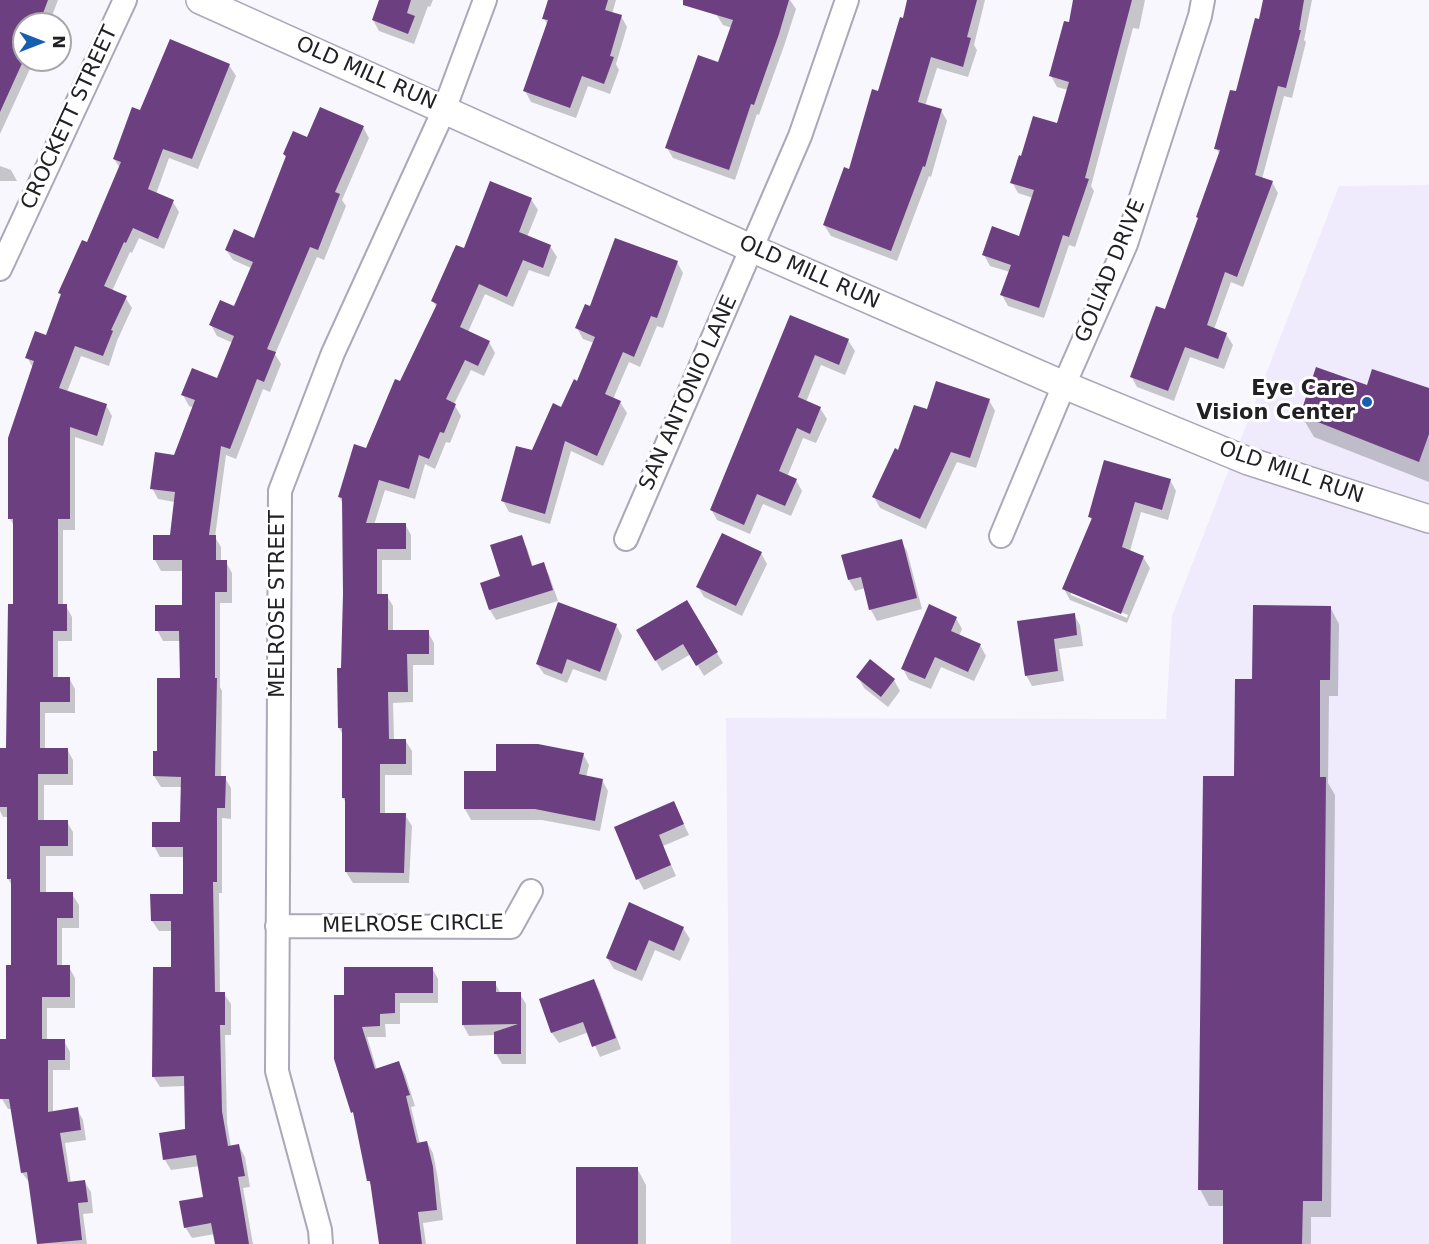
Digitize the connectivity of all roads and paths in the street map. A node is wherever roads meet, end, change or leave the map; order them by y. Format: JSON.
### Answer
{"nodes":[{"id":1,"x":125,"y":0,"type":"edge"},
{"id":2,"x":200,"y":0,"type":"edge"},
{"id":3,"x":486,"y":0,"type":"edge"},
{"id":4,"x":847,"y":0,"type":"edge"},
{"id":5,"x":1203,"y":0,"type":"edge"},
{"id":6,"x":444,"y":110,"type":"junction"},
{"id":7,"x":753,"y":249,"type":"junction"},
{"id":8,"x":0,"y":269,"type":"edge"},
{"id":9,"x":1064,"y":386,"type":"junction"},
{"id":10,"x":1429,"y":519,"type":"edge"},
{"id":11,"x":1001,"y":536,"type":"dead end"},
{"id":12,"x":626,"y":538,"type":"dead end"},
{"id":13,"x":531,"y":891,"type":"dead end"},
{"id":14,"x":277,"y":926,"type":"junction"},
{"id":15,"x":321,"y":1244,"type":"edge"}],
"edges":[{"from":1,"to":8,"type":"street","name":"CROCKETT STREET"},
{"from":2,"to":6,"type":"street","name":"OLD MILL RUN"},
{"from":3,"to":6,"type":"street","name":"MELROSE STREET"},
{"from":4,"to":7,"type":"street","name":"SAN ANTONIO LANE"},
{"from":5,"to":9,"type":"street","name":"GOLIAD DRIVE"},
{"from":6,"to":7,"type":"street","name":"OLD MILL RUN"},
{"from":6,"to":14,"type":"street","name":"MELROSE STREET"},
{"from":7,"to":9,"type":"street","name":"OLD MILL RUN"},
{"from":7,"to":12,"type":"street","name":"SAN ANTONIO LANE"},
{"from":9,"to":10,"type":"street","name":"OLD MILL RUN"},
{"from":9,"to":11,"type":"street","name":"GOLIAD DRIVE"},
{"from":13,"to":14,"type":"street","name":"MELROSE CIRCLE"},
{"from":14,"to":15,"type":"street","name":"MELROSE STREET"}]}
